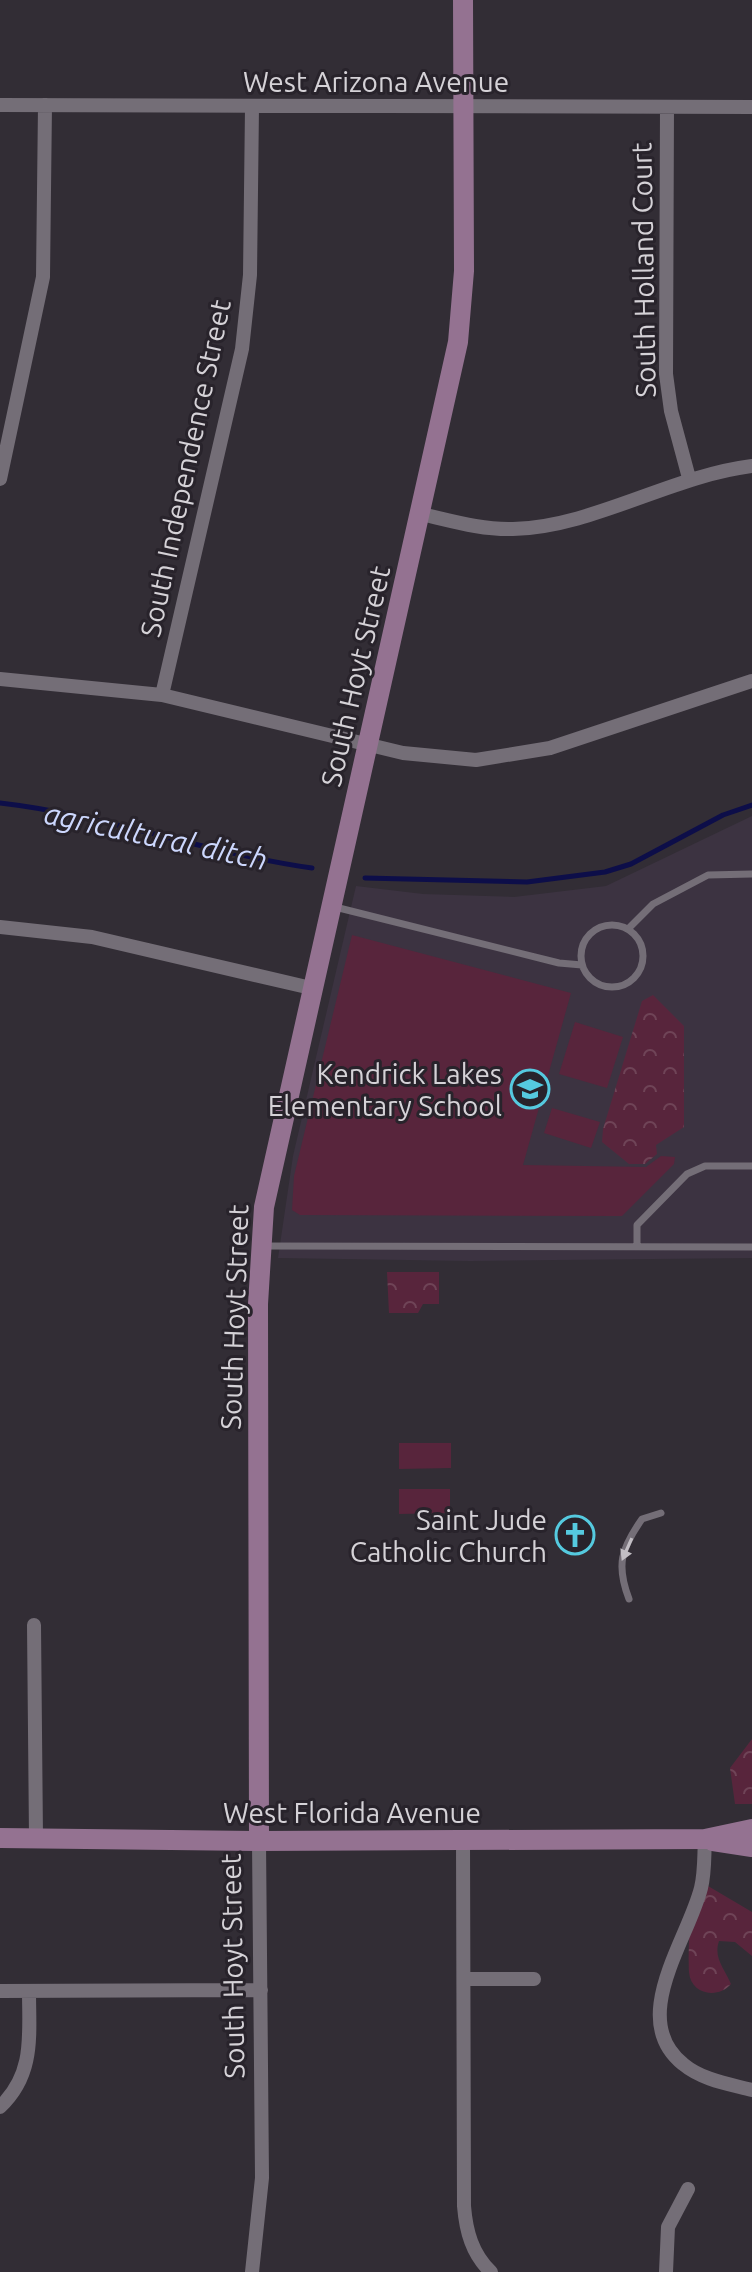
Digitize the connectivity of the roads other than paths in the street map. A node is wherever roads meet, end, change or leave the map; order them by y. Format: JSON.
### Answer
{"nodes":[{"id":1,"x":463,"y":0,"type":"edge"},
{"id":2,"x":0,"y":105,"type":"edge"},
{"id":3,"x":45,"y":105,"type":"junction"},
{"id":4,"x":252,"y":107,"type":"junction"},
{"id":5,"x":463,"y":107,"type":"junction"},
{"id":6,"x":667,"y":107,"type":"junction"},
{"id":7,"x":752,"y":107,"type":"edge"},
{"id":8,"x":752,"y":466,"type":"edge"},
{"id":9,"x":689,"y":478,"type":"junction"},
{"id":10,"x":0,"y":479,"type":"edge"},
{"id":11,"x":421,"y":514,"type":"junction"},
{"id":12,"x":0,"y":679,"type":"edge"},
{"id":13,"x":752,"y":681,"type":"edge"},
{"id":14,"x":162,"y":695,"type":"junction"},
{"id":15,"x":368,"y":745,"type":"junction"},
{"id":16,"x":752,"y":874,"type":"edge"},
{"id":17,"x":330,"y":906,"type":"junction"},
{"id":18,"x":0,"y":927,"type":"edge"},
{"id":19,"x":628,"y":929,"type":"junction"},
{"id":20,"x":582,"y":965,"type":"junction"},
{"id":21,"x":311,"y":988,"type":"junction"},
{"id":22,"x":752,"y":1166,"type":"edge"},
{"id":23,"x":260,"y":1246,"type":"junction"},
{"id":24,"x":637,"y":1247,"type":"junction"},
{"id":25,"x":752,"y":1247,"type":"edge"},
{"id":26,"x":661,"y":1513,"type":"dead end"},
{"id":27,"x":629,"y":1599,"type":"dead end"},
{"id":28,"x":34,"y":1625,"type":"dead end"},
{"id":29,"x":752,"y":1829,"type":"edge"},
{"id":30,"x":0,"y":1838,"type":"edge"},
{"id":31,"x":36,"y":1838,"type":"junction"},
{"id":32,"x":705,"y":1839,"type":"junction"},
{"id":33,"x":463,"y":1840,"type":"junction"},
{"id":34,"x":259,"y":1841,"type":"junction"},
{"id":35,"x":752,"y":1847,"type":"edge"},
{"id":36,"x":464,"y":1979,"type":"junction"},
{"id":37,"x":534,"y":1979,"type":"dead end"},
{"id":38,"x":261,"y":1990,"type":"junction"},
{"id":39,"x":0,"y":1991,"type":"edge"},
{"id":40,"x":29,"y":1991,"type":"junction"},
{"id":41,"x":752,"y":2090,"type":"edge"},
{"id":42,"x":0,"y":2107,"type":"edge"},
{"id":43,"x":688,"y":2189,"type":"dead end"},
{"id":44,"x":486,"y":2268,"type":"edge"},
{"id":45,"x":252,"y":2272,"type":"edge"},
{"id":46,"x":666,"y":2272,"type":"edge"}],
"edges":[{"from":1,"to":5,"type":"street","name":"South Hoyt Street"},
{"from":2,"to":3,"type":"street","name":"West Arizona Avenue"},
{"from":3,"to":4,"type":"street","name":"West Arizona Avenue"},
{"from":3,"to":10,"type":"street"},
{"from":4,"to":5,"type":"street","name":"West Arizona Avenue"},
{"from":4,"to":14,"type":"street","name":"South Independence Street"},
{"from":5,"to":6,"type":"street","name":"West Arizona Avenue"},
{"from":5,"to":11,"type":"street","name":"South Hoyt Street"},
{"from":6,"to":7,"type":"street","name":"West Arizona Avenue"},
{"from":6,"to":9,"type":"street","name":"South Holland Court"},
{"from":8,"to":9,"type":"street"},
{"from":9,"to":11,"type":"street"},
{"from":11,"to":15,"type":"street","name":"South Hoyt Street"},
{"from":12,"to":14,"type":"street"},
{"from":13,"to":15,"type":"street"},
{"from":14,"to":15,"type":"street"},
{"from":15,"to":17,"type":"street","name":"South Hoyt Street"},
{"from":16,"to":19,"type":"lane"},
{"from":17,"to":20,"type":"lane"},
{"from":17,"to":21,"type":"street","name":"South Hoyt Street"},
{"from":18,"to":21,"type":"street"},
{"from":19,"to":20,"type":"lane"},
{"from":19,"to":20,"type":"lane"},
{"from":21,"to":23,"type":"street","name":"South Hoyt Street"},
{"from":22,"to":24,"type":"lane"},
{"from":23,"to":24,"type":"lane"},
{"from":23,"to":34,"type":"street","name":"South Hoyt Street"},
{"from":24,"to":25,"type":"lane"},
{"from":26,"to":27,"type":"lane","one_way":true},
{"from":28,"to":31,"type":"street"},
{"from":29,"to":32,"type":"street","name":"West Florida Avenue"},
{"from":30,"to":31,"type":"street","name":"West Florida Avenue"},
{"from":31,"to":34,"type":"street","name":"West Florida Avenue"},
{"from":32,"to":33,"type":"street","name":"West Florida Avenue"},
{"from":32,"to":35,"type":"street","name":"West Florida Avenue"},
{"from":32,"to":41,"type":"street"},
{"from":33,"to":34,"type":"street","name":"West Florida Avenue"},
{"from":33,"to":36,"type":"street"},
{"from":34,"to":38,"type":"street","name":"South Hoyt Street"},
{"from":36,"to":37,"type":"street"},
{"from":36,"to":44,"type":"street"},
{"from":38,"to":40,"type":"street"},
{"from":38,"to":45,"type":"street","name":"South Hoyt Street"},
{"from":39,"to":40,"type":"street"},
{"from":40,"to":42,"type":"street"},
{"from":43,"to":46,"type":"street"}]}
